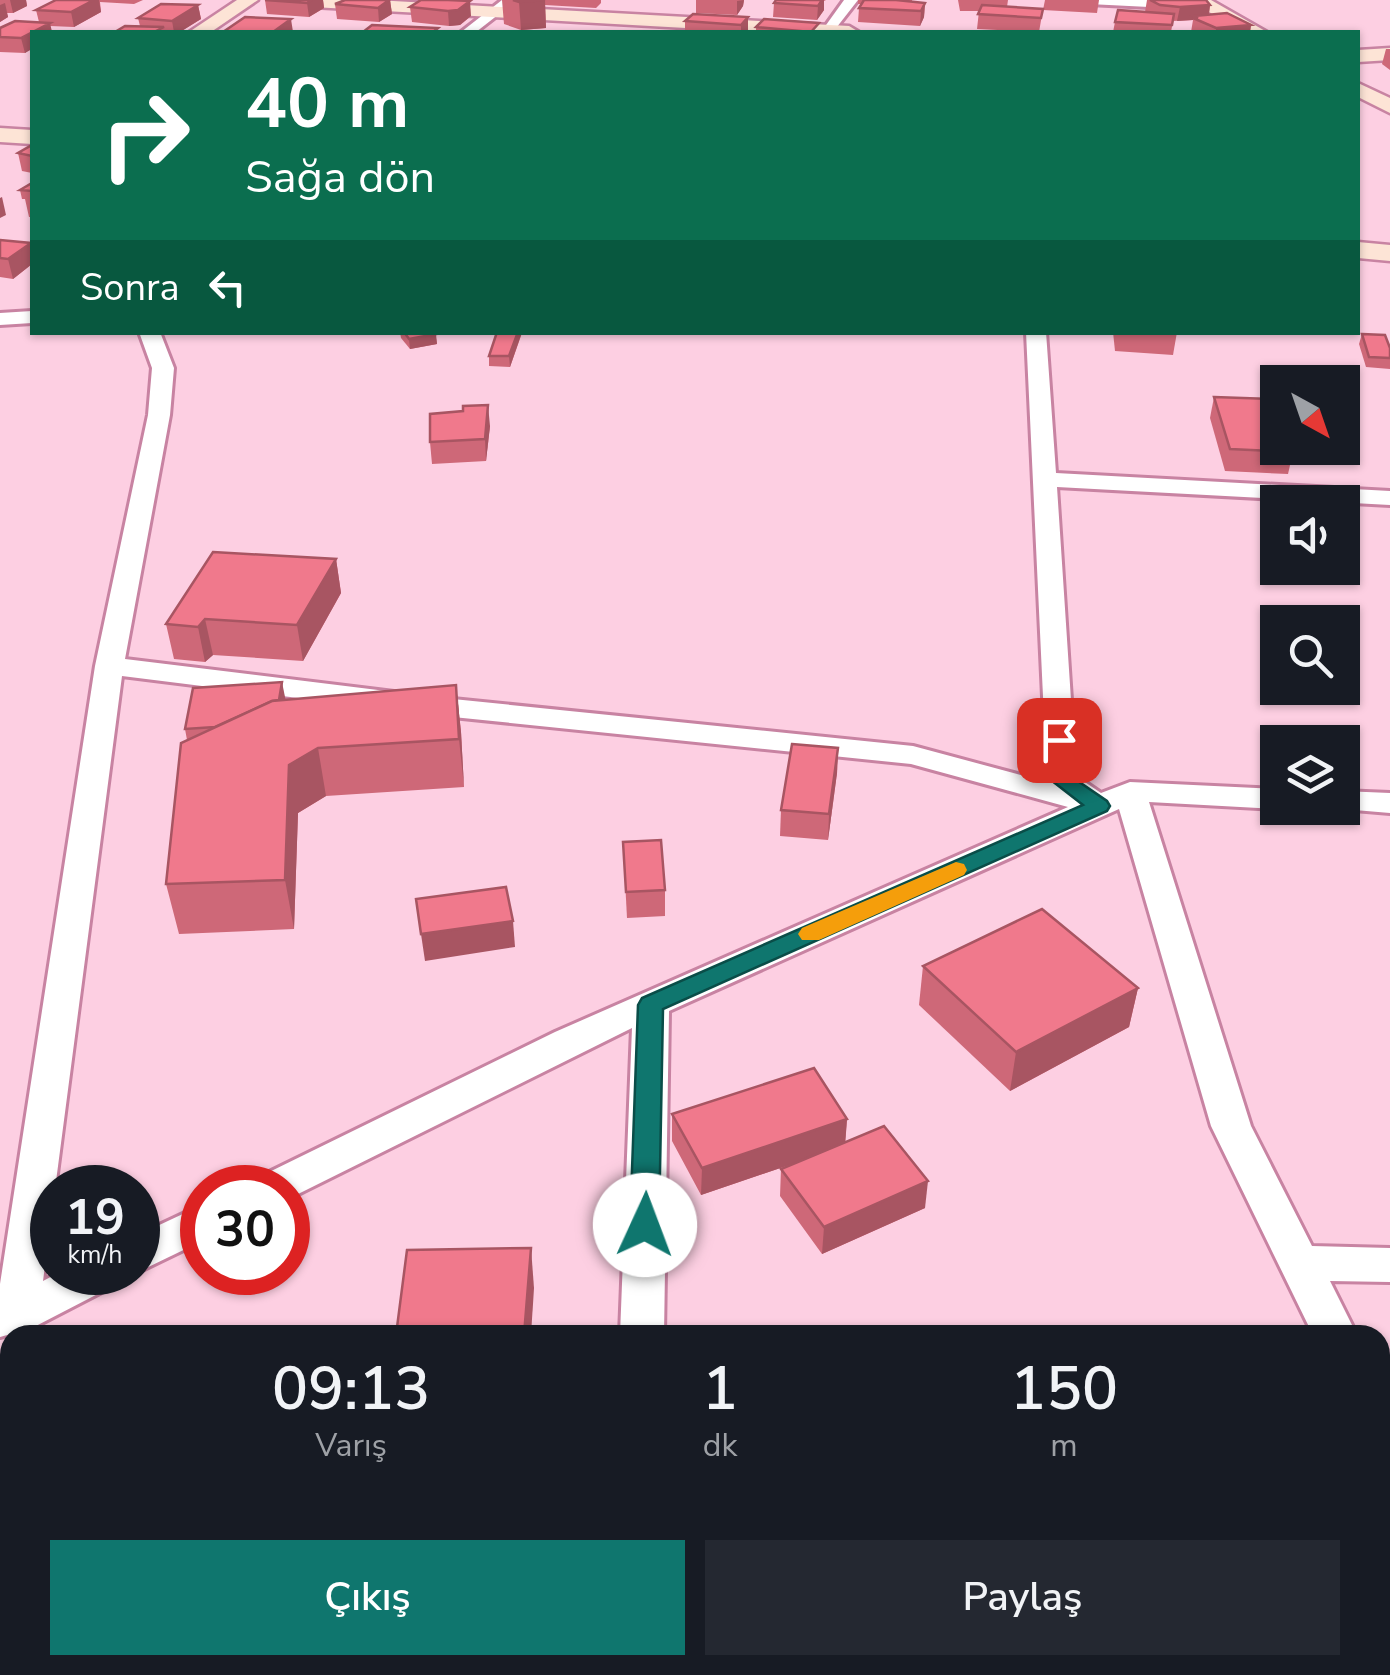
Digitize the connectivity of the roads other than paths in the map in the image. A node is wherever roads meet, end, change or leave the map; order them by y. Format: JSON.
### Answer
{"nodes":[{"id":1,"x":250,"y":0,"type":"edge"},
{"id":2,"x":277,"y":0,"type":"edge"},
{"id":3,"x":851,"y":0,"type":"edge"},
{"id":4,"x":1089,"y":0,"type":"edge"},
{"id":5,"x":1209,"y":2,"type":"edge"},
{"id":6,"x":502,"y":6,"type":"edge"},
{"id":7,"x":664,"y":27,"type":"edge"},
{"id":8,"x":202,"y":30,"type":"edge"},
{"id":9,"x":471,"y":30,"type":"edge"},
{"id":10,"x":786,"y":30,"type":"edge"},
{"id":11,"x":828,"y":30,"type":"edge"},
{"id":12,"x":1254,"y":30,"type":"edge"},
{"id":13,"x":1275,"y":30,"type":"edge"},
{"id":14,"x":1390,"y":54,"type":"edge"},
{"id":15,"x":1360,"y":56,"type":"edge"},
{"id":16,"x":1360,"y":75,"type":"edge"},
{"id":17,"x":1360,"y":90,"type":"edge"},
{"id":18,"x":1390,"y":91,"type":"edge"},
{"id":19,"x":1390,"y":107,"type":"edge"},
{"id":20,"x":0,"y":122,"type":"edge"},
{"id":21,"x":30,"y":124,"type":"edge"},
{"id":22,"x":0,"y":136,"type":"edge"},
{"id":23,"x":30,"y":137,"type":"edge"},
{"id":24,"x":1360,"y":233,"type":"edge"},
{"id":25,"x":1390,"y":236,"type":"edge"},
{"id":26,"x":1360,"y":250,"type":"edge"},
{"id":27,"x":1390,"y":253,"type":"edge"},
{"id":28,"x":30,"y":317,"type":"edge"},
{"id":29,"x":0,"y":319,"type":"edge"},
{"id":30,"x":150,"y":335,"type":"edge"},
{"id":31,"x":1036,"y":335,"type":"edge"},
{"id":32,"x":1042,"y":479,"type":"junction"},
{"id":33,"x":1390,"y":498,"type":"edge"},
{"id":34,"x":109,"y":666,"type":"junction"},
{"id":35,"x":1260,"y":798,"type":"edge"},
{"id":36,"x":1114,"y":799,"type":"junction"},
{"id":37,"x":1360,"y":802,"type":"edge"},
{"id":38,"x":1390,"y":803,"type":"edge"},
{"id":39,"x":651,"y":1005,"type":"junction"},
{"id":40,"x":310,"y":1170,"type":"edge"},
{"id":41,"x":1300,"y":1264,"type":"junction"},
{"id":42,"x":1390,"y":1265,"type":"edge"},
{"id":43,"x":55,"y":1295,"type":"edge"},
{"id":44,"x":8,"y":1318,"type":"edge"},
{"id":45,"x":642,"y":1325,"type":"edge"},
{"id":46,"x":1330,"y":1325,"type":"edge"}],
"edges":[{"from":1,"to":8,"type":"street"},
{"from":2,"to":6,"type":"street"},
{"from":3,"to":11,"type":"street"},
{"from":4,"to":5,"type":"street"},
{"from":5,"to":12,"type":"street"},
{"from":5,"to":13,"type":"street"},
{"from":6,"to":7,"type":"street"},
{"from":6,"to":9,"type":"street"},
{"from":7,"to":10,"type":"street"},
{"from":14,"to":15,"type":"street"},
{"from":16,"to":18,"type":"street"},
{"from":17,"to":19,"type":"street"},
{"from":20,"to":21,"type":"street"},
{"from":22,"to":23,"type":"street"},
{"from":24,"to":25,"type":"street"},
{"from":26,"to":27,"type":"street"},
{"from":28,"to":29,"type":"street"},
{"from":30,"to":34,"type":"street"},
{"from":31,"to":32,"type":"street"},
{"from":32,"to":33,"type":"street"},
{"from":32,"to":36,"type":"street"},
{"from":34,"to":36,"type":"street"},
{"from":34,"to":44,"type":"street"},
{"from":35,"to":36,"type":"street"},
{"from":36,"to":39,"type":"street"},
{"from":36,"to":41,"type":"street"},
{"from":37,"to":38,"type":"street"},
{"from":39,"to":40,"type":"street"},
{"from":39,"to":45,"type":"street"},
{"from":41,"to":42,"type":"street"},
{"from":41,"to":46,"type":"street"},
{"from":43,"to":44,"type":"street"}]}
